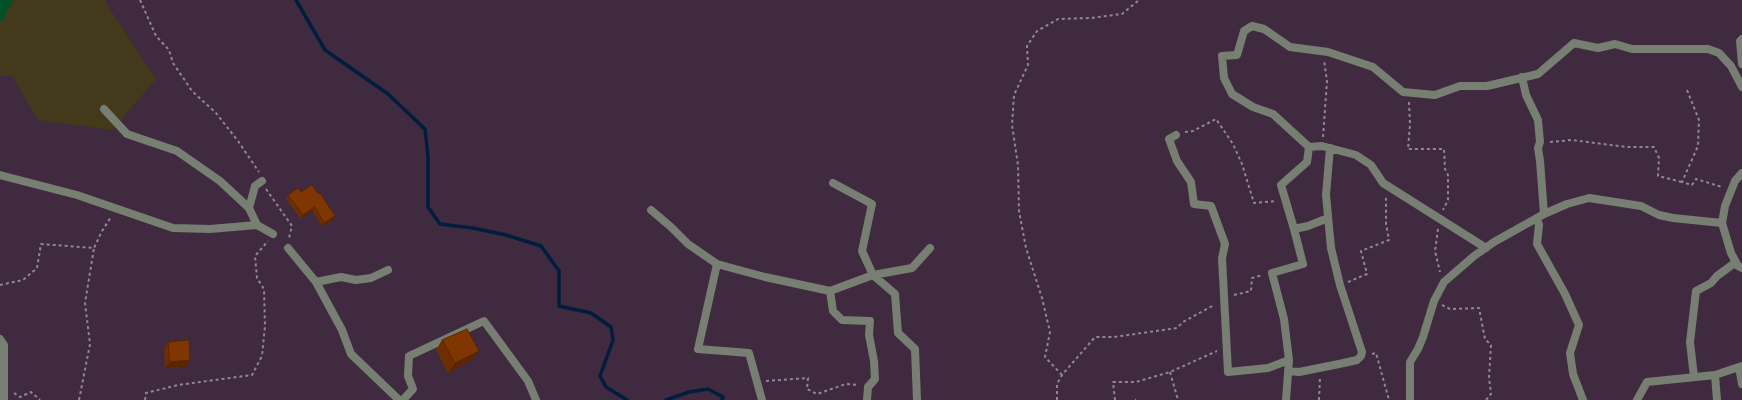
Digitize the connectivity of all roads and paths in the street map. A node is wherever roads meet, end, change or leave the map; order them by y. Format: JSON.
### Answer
{"nodes":[{"id":1,"x":140,"y":0,"type":"edge"},
{"id":2,"x":1139,"y":0,"type":"edge"},
{"id":3,"x":1742,"y":40,"type":"edge"},
{"id":4,"x":1328,"y":52,"type":"junction"},
{"id":5,"x":1742,"y":64,"type":"edge"},
{"id":6,"x":1522,"y":77,"type":"junction"},
{"id":7,"x":1741,"y":84,"type":"edge"},
{"id":8,"x":1687,"y":90,"type":"dead end"},
{"id":9,"x":1403,"y":92,"type":"junction"},
{"id":10,"x":104,"y":109,"type":"dead end"},
{"id":11,"x":1176,"y":135,"type":"joint"},
{"id":12,"x":1540,"y":142,"type":"junction"},
{"id":13,"x":1309,"y":147,"type":"junction"},
{"id":14,"x":1326,"y":147,"type":"junction"},
{"id":15,"x":1742,"y":173,"type":"edge"},
{"id":16,"x":0,"y":175,"type":"edge"},
{"id":17,"x":262,"y":181,"type":"junction"},
{"id":18,"x":1682,"y":182,"type":"junction"},
{"id":19,"x":832,"y":183,"type":"dead end"},
{"id":20,"x":1388,"y":186,"type":"junction"},
{"id":21,"x":1731,"y":190,"type":"junction"},
{"id":22,"x":1285,"y":198,"type":"junction"},
{"id":23,"x":249,"y":208,"type":"junction"},
{"id":24,"x":118,"y":210,"type":"junction"},
{"id":25,"x":651,"y":210,"type":"dead end"},
{"id":26,"x":1540,"y":216,"type":"junction"},
{"id":27,"x":1328,"y":218,"type":"junction"},
{"id":28,"x":1439,"y":218,"type":"junction"},
{"id":29,"x":1722,"y":223,"type":"junction"},
{"id":30,"x":257,"y":225,"type":"junction"},
{"id":31,"x":1294,"y":229,"type":"junction"},
{"id":32,"x":273,"y":234,"type":"joint"},
{"id":33,"x":94,"y":248,"type":"junction"},
{"id":34,"x":288,"y":248,"type":"joint"},
{"id":35,"x":930,"y":248,"type":"dead end"},
{"id":36,"x":1486,"y":248,"type":"junction"},
{"id":37,"x":717,"y":264,"type":"junction"},
{"id":38,"x":1739,"y":265,"type":"edge"},
{"id":39,"x":388,"y":270,"type":"dead end"},
{"id":40,"x":1272,"y":273,"type":"junction"},
{"id":41,"x":873,"y":275,"type":"junction"},
{"id":42,"x":316,"y":282,"type":"junction"},
{"id":43,"x":1444,"y":282,"type":"junction"},
{"id":44,"x":0,"y":285,"type":"edge"},
{"id":45,"x":1340,"y":285,"type":"junction"},
{"id":46,"x":830,"y":290,"type":"junction"},
{"id":47,"x":1224,"y":297,"type":"junction"},
{"id":48,"x":1434,"y":301,"type":"junction"},
{"id":49,"x":0,"y":339,"type":"edge"},
{"id":50,"x":1226,"y":348,"type":"junction"},
{"id":51,"x":1361,"y":356,"type":"junction"},
{"id":52,"x":1289,"y":360,"type":"junction"},
{"id":53,"x":1741,"y":367,"type":"edge"},
{"id":54,"x":1320,"y":368,"type":"junction"},
{"id":55,"x":1288,"y":371,"type":"junction"},
{"id":56,"x":1170,"y":372,"type":"junction"},
{"id":57,"x":1062,"y":375,"type":"junction"},
{"id":58,"x":1715,"y":375,"type":"junction"},
{"id":59,"x":1694,"y":377,"type":"junction"},
{"id":60,"x":757,"y":382,"type":"junction"},
{"id":61,"x":1742,"y":384,"type":"edge"},
{"id":62,"x":868,"y":386,"type":"junction"},
{"id":63,"x":4,"y":387,"type":"junction"},
{"id":64,"x":4,"y":400,"type":"edge"},
{"id":65,"x":40,"y":400,"type":"edge"},
{"id":66,"x":79,"y":400,"type":"edge"},
{"id":67,"x":145,"y":400,"type":"edge"},
{"id":68,"x":399,"y":400,"type":"edge"},
{"id":69,"x":403,"y":400,"type":"edge"},
{"id":70,"x":536,"y":400,"type":"edge"},
{"id":71,"x":762,"y":400,"type":"edge"},
{"id":72,"x":867,"y":400,"type":"edge"},
{"id":73,"x":916,"y":400,"type":"edge"},
{"id":74,"x":1057,"y":400,"type":"edge"},
{"id":75,"x":1115,"y":400,"type":"edge"},
{"id":76,"x":1178,"y":400,"type":"edge"},
{"id":77,"x":1286,"y":400,"type":"edge"},
{"id":78,"x":1319,"y":400,"type":"edge"},
{"id":79,"x":1389,"y":400,"type":"edge"},
{"id":80,"x":1410,"y":400,"type":"edge"},
{"id":81,"x":1486,"y":400,"type":"edge"},
{"id":82,"x":1583,"y":400,"type":"edge"},
{"id":83,"x":1637,"y":400,"type":"edge"},
{"id":84,"x":1717,"y":400,"type":"edge"}],
"edges":[{"from":1,"to":17,"type":"path"},
{"from":2,"to":57,"type":"path"},
{"from":3,"to":5,"type":"street"},
{"from":4,"to":9,"type":"street"},
{"from":4,"to":13,"type":"street"},
{"from":4,"to":14,"type":"path"},
{"from":6,"to":7,"type":"street"},
{"from":6,"to":9,"type":"street"},
{"from":6,"to":12,"type":"street"},
{"from":8,"to":18,"type":"path"},
{"from":9,"to":28,"type":"path"},
{"from":10,"to":23,"type":"street"},
{"from":11,"to":22,"type":"path"},
{"from":11,"to":47,"type":"street"},
{"from":12,"to":18,"type":"path"},
{"from":12,"to":26,"type":"street"},
{"from":13,"to":14,"type":"street"},
{"from":13,"to":22,"type":"street"},
{"from":14,"to":20,"type":"street"},
{"from":14,"to":27,"type":"street"},
{"from":15,"to":21,"type":"street"},
{"from":16,"to":24,"type":"street"},
{"from":17,"to":23,"type":"street"},
{"from":17,"to":34,"type":"path"},
{"from":18,"to":21,"type":"path"},
{"from":19,"to":41,"type":"street"},
{"from":20,"to":28,"type":"street"},
{"from":20,"to":45,"type":"path"},
{"from":21,"to":29,"type":"street"},
{"from":22,"to":31,"type":"street"},
{"from":23,"to":30,"type":"street"},
{"from":24,"to":30,"type":"street"},
{"from":24,"to":33,"type":"path"},
{"from":25,"to":37,"type":"street"},
{"from":26,"to":29,"type":"street"},
{"from":26,"to":36,"type":"street"},
{"from":26,"to":82,"type":"street"},
{"from":27,"to":31,"type":"street"},
{"from":27,"to":45,"type":"street"},
{"from":28,"to":36,"type":"street"},
{"from":28,"to":43,"type":"path"},
{"from":29,"to":38,"type":"street"},
{"from":30,"to":32,"type":"street"},
{"from":31,"to":40,"type":"street"},
{"from":32,"to":67,"type":"path"},
{"from":33,"to":44,"type":"path"},
{"from":33,"to":66,"type":"path"},
{"from":34,"to":42,"type":"street"},
{"from":35,"to":41,"type":"street"},
{"from":36,"to":43,"type":"street"},
{"from":37,"to":46,"type":"street"},
{"from":37,"to":60,"type":"street"},
{"from":38,"to":59,"type":"street"},
{"from":39,"to":42,"type":"street"},
{"from":40,"to":47,"type":"path"},
{"from":40,"to":52,"type":"street"},
{"from":41,"to":46,"type":"street"},
{"from":41,"to":73,"type":"street"},
{"from":42,"to":68,"type":"street"},
{"from":43,"to":48,"type":"street"},
{"from":45,"to":51,"type":"street"},
{"from":46,"to":62,"type":"street"},
{"from":47,"to":50,"type":"street"},
{"from":47,"to":57,"type":"path"},
{"from":48,"to":80,"type":"street"},
{"from":48,"to":81,"type":"path"},
{"from":49,"to":63,"type":"street"},
{"from":50,"to":52,"type":"street"},
{"from":50,"to":56,"type":"path"},
{"from":51,"to":54,"type":"street"},
{"from":51,"to":79,"type":"path"},
{"from":52,"to":55,"type":"street"},
{"from":53,"to":58,"type":"street"},
{"from":53,"to":61,"type":"street"},
{"from":54,"to":55,"type":"street"},
{"from":54,"to":78,"type":"path"},
{"from":55,"to":77,"type":"street"},
{"from":56,"to":75,"type":"path"},
{"from":56,"to":76,"type":"path"},
{"from":57,"to":74,"type":"path"},
{"from":58,"to":59,"type":"street"},
{"from":58,"to":84,"type":"street"},
{"from":59,"to":83,"type":"street"},
{"from":60,"to":62,"type":"path"},
{"from":60,"to":71,"type":"street"},
{"from":62,"to":72,"type":"street"},
{"from":63,"to":64,"type":"street"},
{"from":63,"to":65,"type":"path"},
{"from":69,"to":70,"type":"street"}]}
